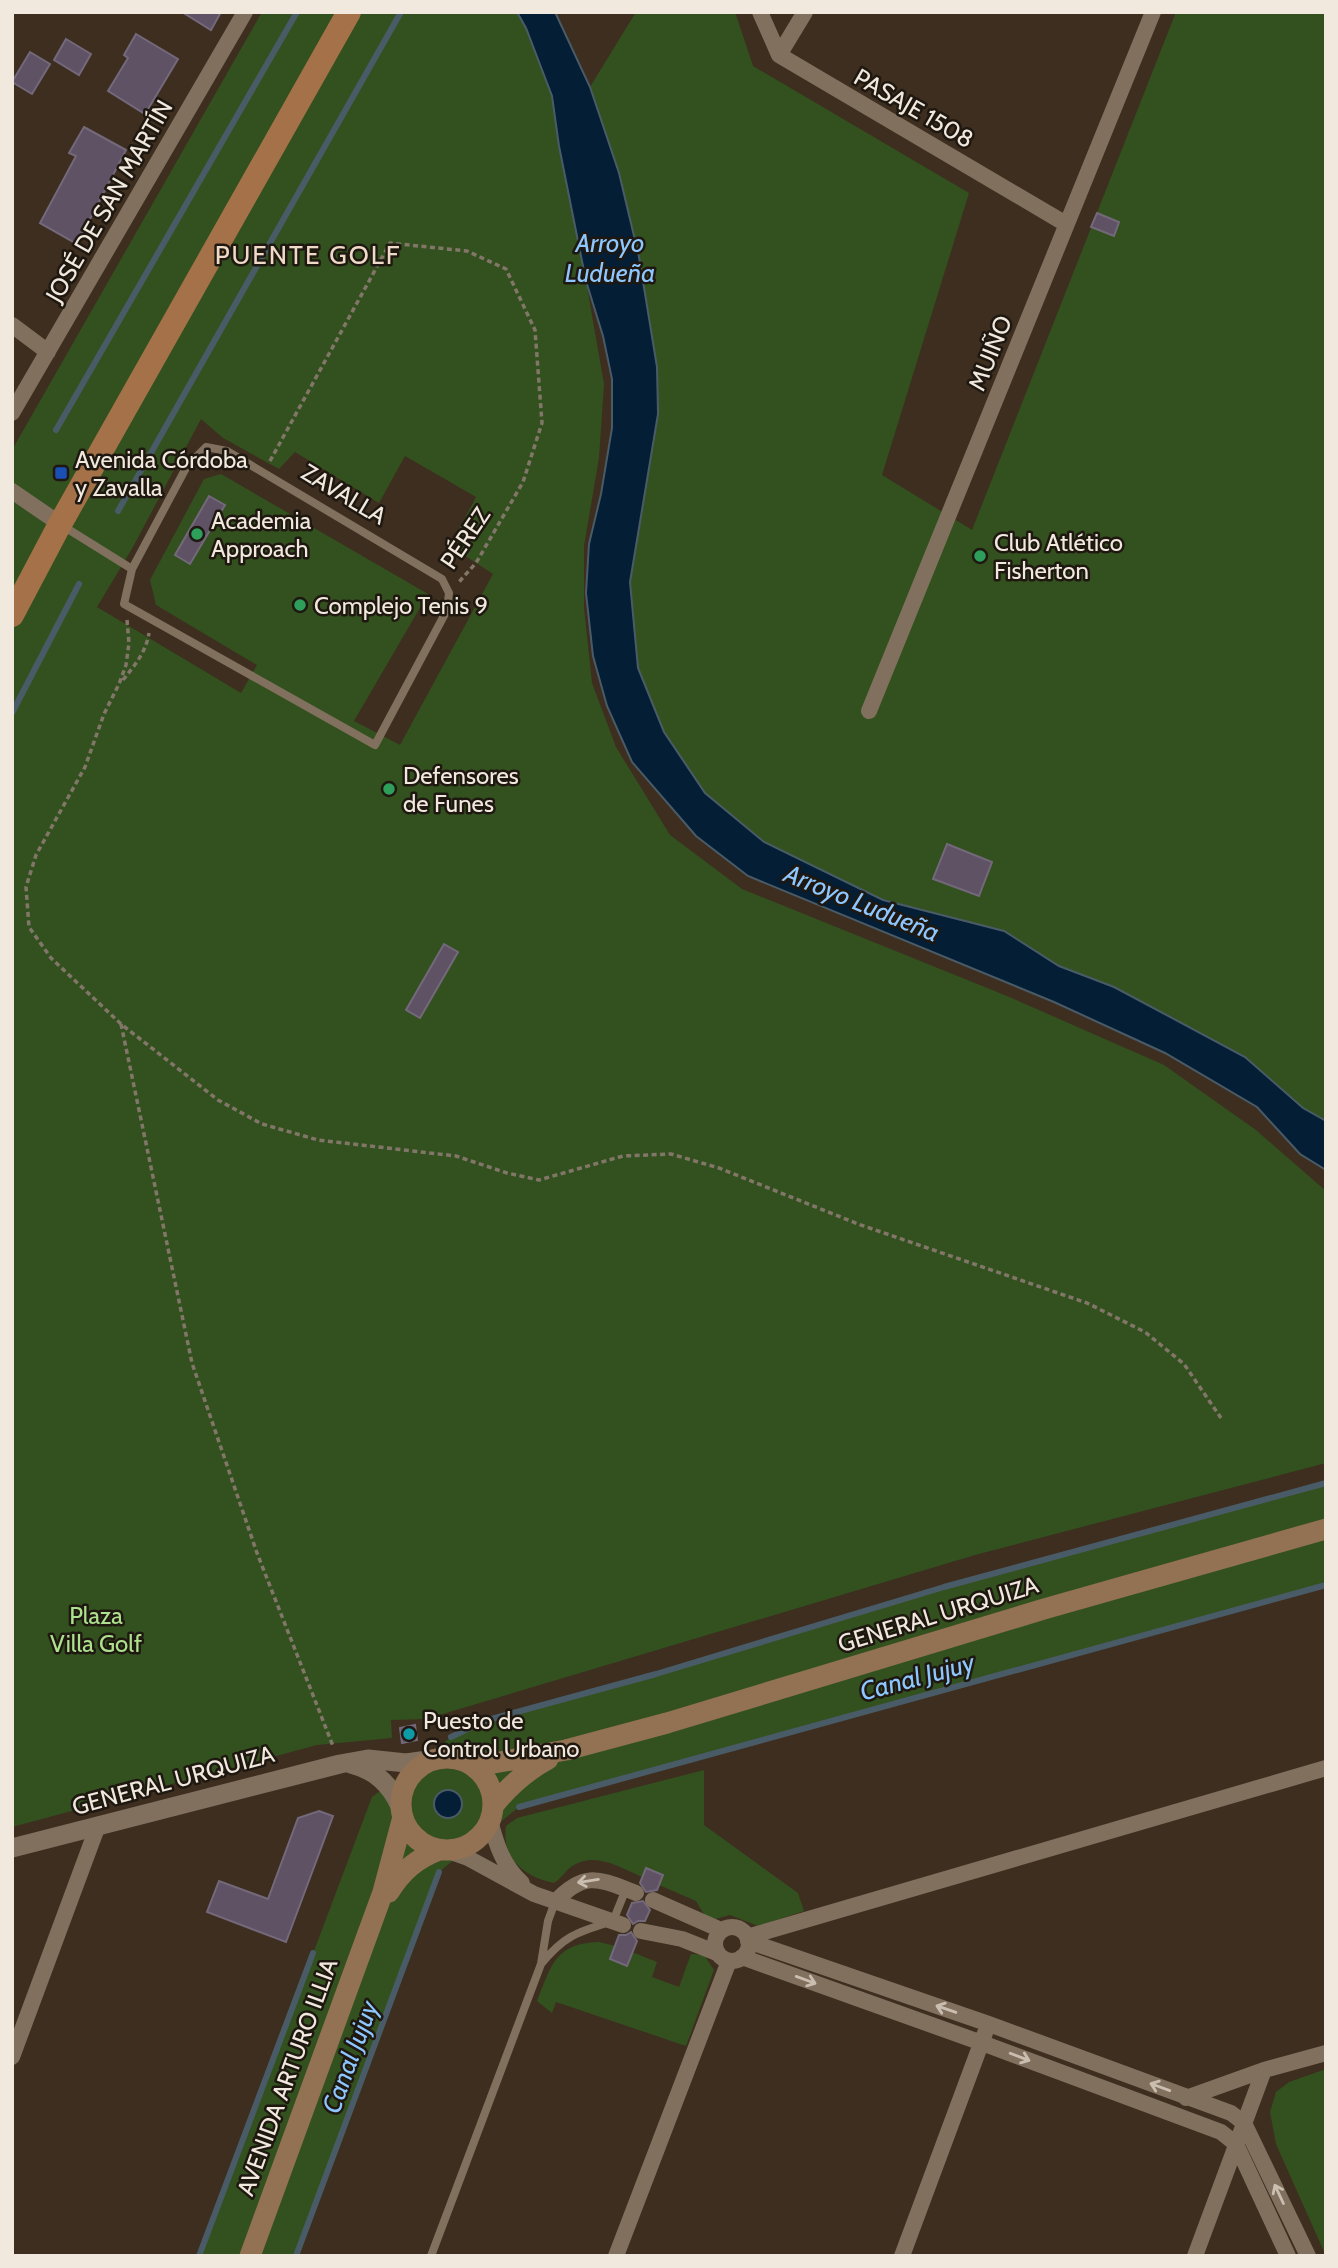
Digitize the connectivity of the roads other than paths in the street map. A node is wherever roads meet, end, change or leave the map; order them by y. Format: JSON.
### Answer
{"nodes":[{"id":1,"x":245,"y":12,"type":"edge"},
{"id":2,"x":349,"y":12,"type":"edge"},
{"id":3,"x":760,"y":12,"type":"edge"},
{"id":4,"x":804,"y":12,"type":"edge"},
{"id":5,"x":1153,"y":12,"type":"edge"},
{"id":6,"x":779,"y":55,"type":"junction"},
{"id":7,"x":1066,"y":224,"type":"junction"},
{"id":8,"x":12,"y":325,"type":"edge"},
{"id":9,"x":48,"y":352,"type":"junction"},
{"id":10,"x":12,"y":413,"type":"edge"},
{"id":11,"x":12,"y":491,"type":"edge"},
{"id":12,"x":60,"y":524,"type":"junction"},
{"id":13,"x":132,"y":569,"type":"junction"},
{"id":14,"x":449,"y":593,"type":"joint"},
{"id":15,"x":12,"y":615,"type":"edge"},
{"id":16,"x":869,"y":711,"type":"dead end"},
{"id":17,"x":1326,"y":1529,"type":"edge"},
{"id":18,"x":566,"y":1750,"type":"junction"},
{"id":19,"x":435,"y":1759,"type":"junction"},
{"id":20,"x":464,"y":1761,"type":"junction"},
{"id":21,"x":343,"y":1764,"type":"junction"},
{"id":22,"x":1326,"y":1768,"type":"edge"},
{"id":23,"x":401,"y":1812,"type":"junction"},
{"id":24,"x":492,"y":1813,"type":"junction"},
{"id":25,"x":96,"y":1828,"type":"junction"},
{"id":26,"x":12,"y":1848,"type":"edge"},
{"id":27,"x":444,"y":1850,"type":"junction"},
{"id":28,"x":631,"y":1891,"type":"joint"},
{"id":29,"x":534,"y":1894,"type":"junction"},
{"id":30,"x":653,"y":1900,"type":"dead end"},
{"id":31,"x":555,"y":1902,"type":"junction"},
{"id":32,"x":677,"y":1910,"type":"junction"},
{"id":33,"x":375,"y":1917,"type":"junction"},
{"id":34,"x":618,"y":1923,"type":"junction"},
{"id":35,"x":721,"y":1930,"type":"junction"},
{"id":36,"x":641,"y":1931,"type":"dead end"},
{"id":37,"x":666,"y":1936,"type":"junction"},
{"id":38,"x":748,"y":1939,"type":"junction"},
{"id":39,"x":729,"y":1957,"type":"junction"},
{"id":40,"x":541,"y":1964,"type":"junction"},
{"id":41,"x":989,"y":2024,"type":"junction"},
{"id":42,"x":982,"y":2043,"type":"junction"},
{"id":43,"x":1326,"y":2053,"type":"edge"},
{"id":44,"x":12,"y":2057,"type":"edge"},
{"id":45,"x":1264,"y":2070,"type":"junction"},
{"id":46,"x":1186,"y":2096,"type":"junction"},
{"id":47,"x":1178,"y":2116,"type":"junction"},
{"id":48,"x":1244,"y":2123,"type":"junction"},
{"id":49,"x":1236,"y":2144,"type":"junction"},
{"id":50,"x":250,"y":2256,"type":"edge"},
{"id":51,"x":431,"y":2256,"type":"edge"},
{"id":52,"x":616,"y":2256,"type":"edge"},
{"id":53,"x":902,"y":2256,"type":"edge"},
{"id":54,"x":1195,"y":2256,"type":"edge"},
{"id":55,"x":1288,"y":2256,"type":"edge"},
{"id":56,"x":1308,"y":2256,"type":"edge"}],
"edges":[{"from":1,"to":9,"type":"street","name":"JOSÉ DE SAN MARTÍN"},
{"from":2,"to":12,"type":"main road"},
{"from":3,"to":6,"type":"street"},
{"from":4,"to":6,"type":"street"},
{"from":5,"to":7,"type":"street","name":"MUIÑO"},
{"from":6,"to":7,"type":"street","name":"PASAJE 1508"},
{"from":7,"to":16,"type":"street","name":"MUIÑO"},
{"from":8,"to":9,"type":"street"},
{"from":9,"to":10,"type":"street","name":"JOSÉ DE SAN MARTÍN"},
{"from":11,"to":12,"type":"street"},
{"from":12,"to":13,"type":"lane"},
{"from":12,"to":15,"type":"main road"},
{"from":13,"to":14,"type":"lane","name":"ZAVALLA"},
{"from":13,"to":14,"type":"lane","name":"PÉREZ"},
{"from":17,"to":18,"type":"main road","name":"GENERAL URQUIZA"},
{"from":18,"to":20,"type":"main road","name":"GENERAL URQUIZA"},
{"from":18,"to":24,"type":"main road","name":"GENERAL URQUIZA"},
{"from":19,"to":20,"type":"main road"},
{"from":19,"to":21,"type":"street","name":"GENERAL URQUIZA"},
{"from":19,"to":23,"type":"main road"},
{"from":20,"to":24,"type":"main road"},
{"from":21,"to":23,"type":"street"},
{"from":21,"to":25,"type":"street","name":"GENERAL URQUIZA"},
{"from":22,"to":38,"type":"street"},
{"from":23,"to":27,"type":"main road"},
{"from":23,"to":33,"type":"main road","name":"AVENIDA ARTURO ILLIA"},
{"from":24,"to":27,"type":"main road"},
{"from":24,"to":29,"type":"street"},
{"from":25,"to":26,"type":"street","name":"GENERAL URQUIZA"},
{"from":25,"to":44,"type":"street"},
{"from":27,"to":29,"type":"street"},
{"from":27,"to":33,"type":"main road","name":"AVENIDA ARTURO ILLIA"},
{"from":28,"to":31,"type":"street","one_way":true},
{"from":28,"to":34,"type":"lane"},
{"from":29,"to":31,"type":"street"},
{"from":30,"to":32,"type":"street"},
{"from":31,"to":34,"type":"street"},
{"from":31,"to":40,"type":"lane"},
{"from":32,"to":35,"type":"street"},
{"from":32,"to":37,"type":"street"},
{"from":33,"to":50,"type":"main road","name":"AVENIDA ARTURO ILLIA"},
{"from":34,"to":40,"type":"lane"},
{"from":35,"to":38,"type":"street"},
{"from":35,"to":39,"type":"street"},
{"from":36,"to":37,"type":"street"},
{"from":37,"to":39,"type":"street"},
{"from":38,"to":39,"type":"street"},
{"from":41,"to":38,"type":"street","one_way":true},
{"from":39,"to":42,"type":"street","one_way":true},
{"from":39,"to":52,"type":"street"},
{"from":40,"to":51,"type":"lane"},
{"from":41,"to":42,"type":"street"},
{"from":46,"to":41,"type":"street","one_way":true},
{"from":42,"to":47,"type":"street","one_way":true},
{"from":42,"to":53,"type":"street"},
{"from":43,"to":45,"type":"street"},
{"from":45,"to":46,"type":"street"},
{"from":45,"to":48,"type":"street"},
{"from":46,"to":47,"type":"street"},
{"from":46,"to":48,"type":"street"},
{"from":47,"to":49,"type":"street"},
{"from":48,"to":49,"type":"street"},
{"from":56,"to":48,"type":"street","one_way":true},
{"from":49,"to":54,"type":"street"},
{"from":49,"to":55,"type":"street"}]}
